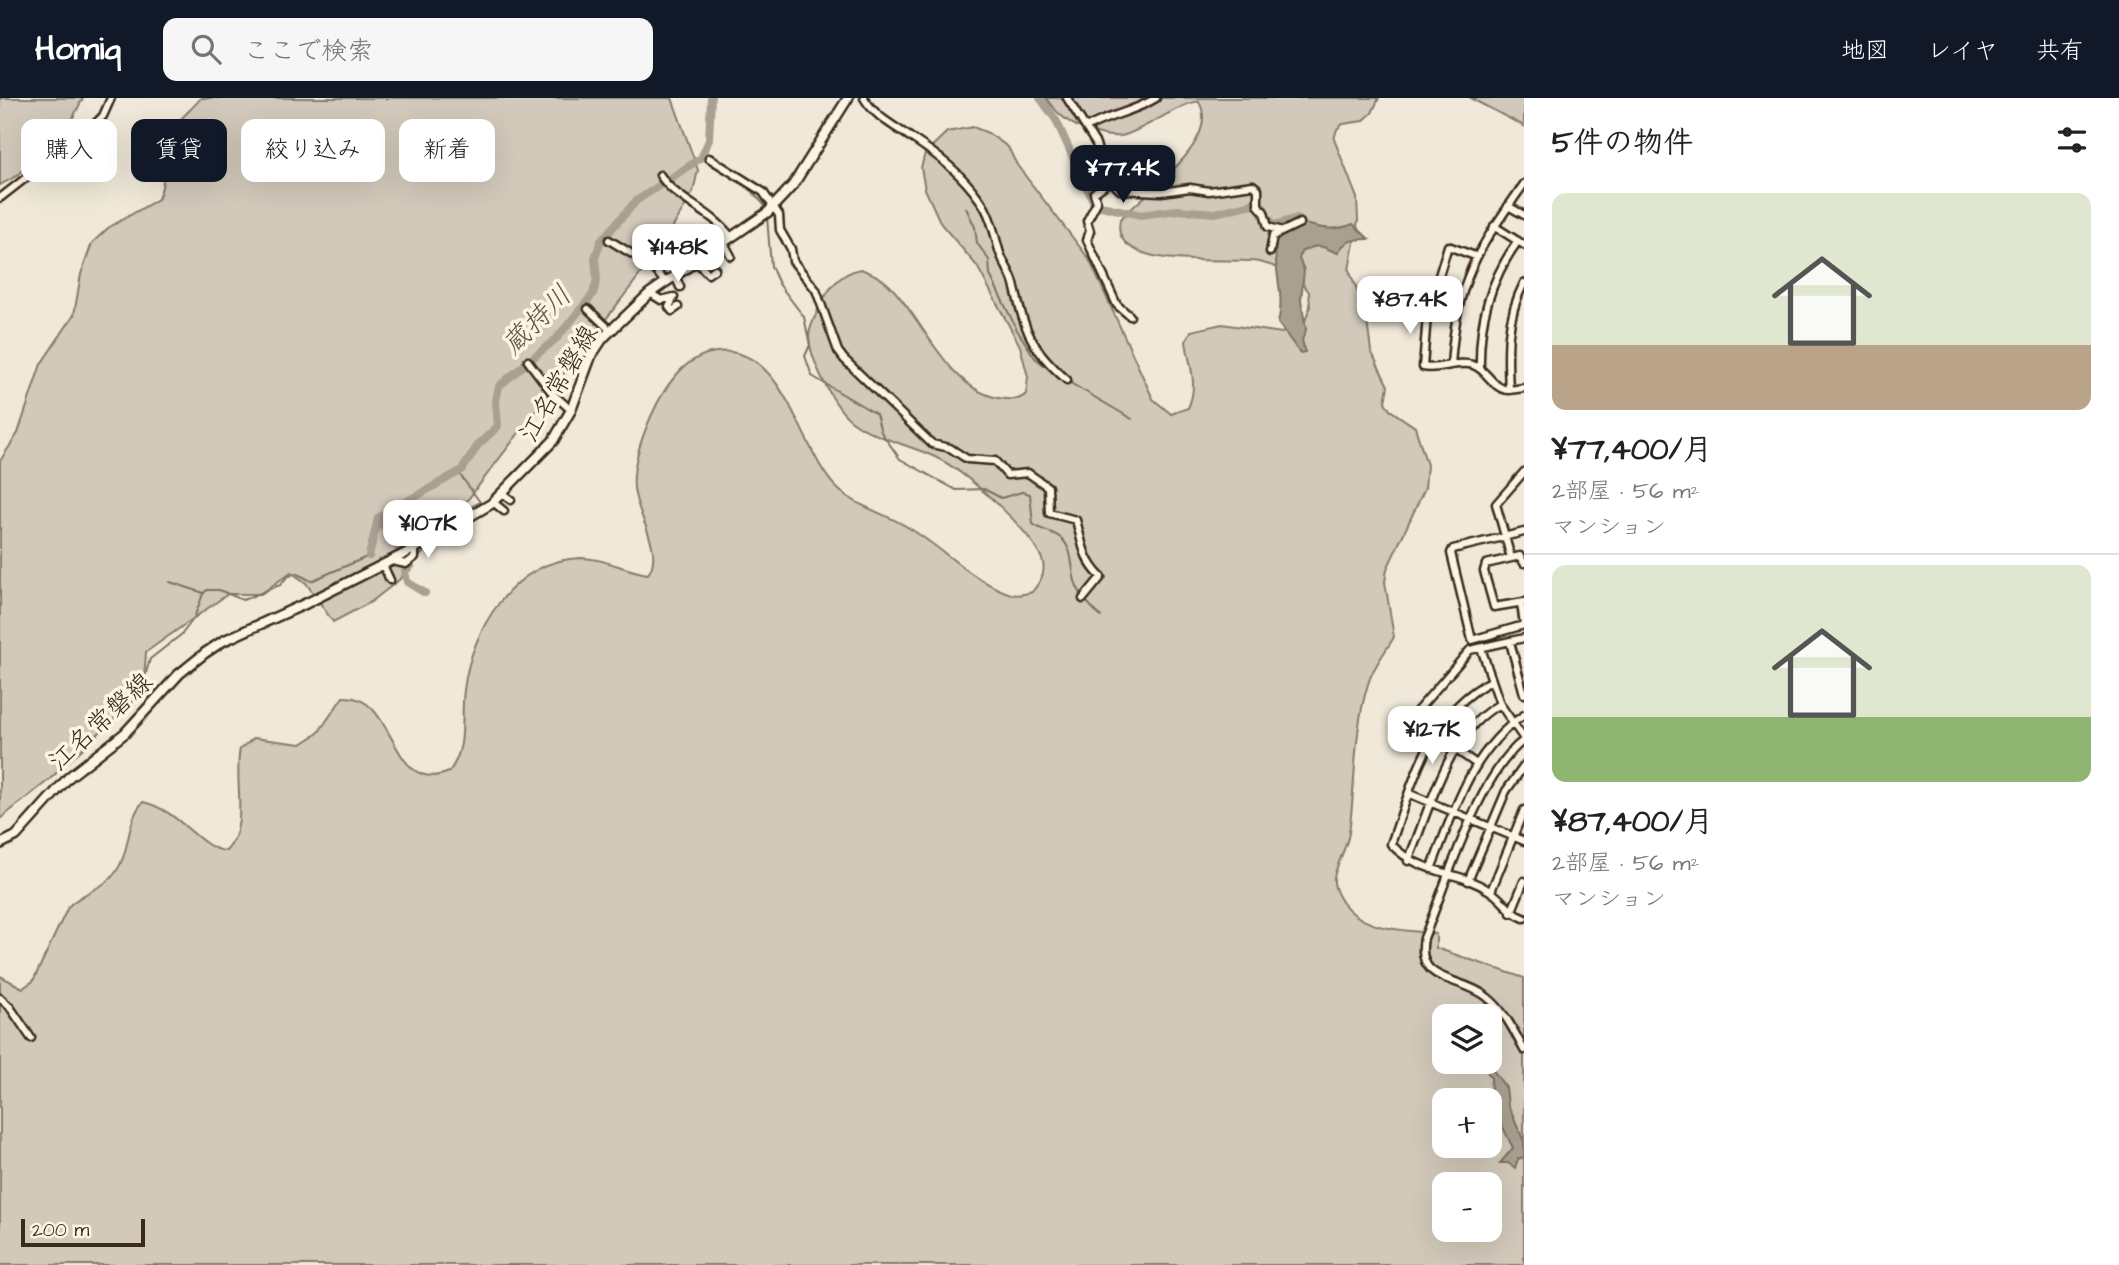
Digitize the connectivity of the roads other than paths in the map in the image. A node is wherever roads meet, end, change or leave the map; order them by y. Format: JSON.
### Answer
{"nodes":[{"id":1,"x":111,"y":98,"type":"edge"},
{"id":2,"x":848,"y":98,"type":"edge"},
{"id":3,"x":864,"y":98,"type":"edge"},
{"id":4,"x":1067,"y":98,"type":"edge"},
{"id":5,"x":1156,"y":98,"type":"edge"},
{"id":6,"x":107,"y":107,"type":"junction"},
{"id":7,"x":117,"y":111,"type":"dead end"},
{"id":8,"x":1086,"y":128,"type":"junction"},
{"id":9,"x":709,"y":158,"type":"dead end"},
{"id":10,"x":660,"y":175,"type":"dead end"},
{"id":11,"x":1110,"y":181,"type":"junction"},
{"id":12,"x":1524,"y":184,"type":"edge"},
{"id":13,"x":0,"y":198,"type":"edge"},
{"id":14,"x":1508,"y":206,"type":"junction"},
{"id":15,"x":769,"y":211,"type":"junction"},
{"id":16,"x":1524,"y":215,"type":"edge"},
{"id":17,"x":1300,"y":222,"type":"dead end"},
{"id":18,"x":1494,"y":226,"type":"junction"},
{"id":19,"x":1283,"y":230,"type":"junction"},
{"id":20,"x":609,"y":240,"type":"dead end"},
{"id":21,"x":727,"y":240,"type":"junction"},
{"id":22,"x":1521,"y":243,"type":"edge"},
{"id":23,"x":1270,"y":252,"type":"dead end"},
{"id":24,"x":731,"y":256,"type":"dead end"},
{"id":25,"x":1475,"y":256,"type":"junction"},
{"id":26,"x":696,"y":261,"type":"junction"},
{"id":27,"x":715,"y":269,"type":"dead end"},
{"id":28,"x":675,"y":276,"type":"junction"},
{"id":29,"x":665,"y":282,"type":"junction"},
{"id":30,"x":1524,"y":283,"type":"edge"},
{"id":31,"x":680,"y":287,"type":"dead end"},
{"id":32,"x":650,"y":293,"type":"junction"},
{"id":33,"x":678,"y":307,"type":"dead end"},
{"id":34,"x":588,"y":310,"type":"dead end"},
{"id":35,"x":1130,"y":316,"type":"dead end"},
{"id":36,"x":611,"y":331,"type":"junction"},
{"id":37,"x":528,"y":361,"type":"dead end"},
{"id":38,"x":1451,"y":365,"type":"junction"},
{"id":39,"x":1480,"y":368,"type":"junction"},
{"id":40,"x":1067,"y":380,"type":"dead end"},
{"id":41,"x":1524,"y":388,"type":"edge"},
{"id":42,"x":1509,"y":390,"type":"junction"},
{"id":43,"x":571,"y":410,"type":"junction"},
{"id":44,"x":1524,"y":472,"type":"edge"},
{"id":45,"x":503,"y":494,"type":"junction"},
{"id":46,"x":511,"y":500,"type":"dead end"},
{"id":47,"x":493,"y":502,"type":"junction"},
{"id":48,"x":503,"y":511,"type":"dead end"},
{"id":49,"x":1524,"y":533,"type":"edge"},
{"id":50,"x":1506,"y":537,"type":"junction"},
{"id":51,"x":1511,"y":558,"type":"junction"},
{"id":52,"x":387,"y":563,"type":"junction"},
{"id":53,"x":1524,"y":563,"type":"edge"},
{"id":54,"x":390,"y":580,"type":"dead end"},
{"id":55,"x":1083,"y":599,"type":"dead end"},
{"id":56,"x":1523,"y":602,"type":"edge"},
{"id":57,"x":1524,"y":625,"type":"edge"},
{"id":58,"x":1524,"y":638,"type":"edge"},
{"id":59,"x":1510,"y":642,"type":"junction"},
{"id":60,"x":1481,"y":648,"type":"junction"},
{"id":61,"x":1492,"y":681,"type":"junction"},
{"id":62,"x":1524,"y":694,"type":"edge"},
{"id":63,"x":1500,"y":705,"type":"junction"},
{"id":64,"x":1524,"y":715,"type":"edge"},
{"id":65,"x":1511,"y":724,"type":"junction"},
{"id":66,"x":1434,"y":733,"type":"junction"},
{"id":67,"x":1524,"y":739,"type":"edge"},
{"id":68,"x":1454,"y":747,"type":"junction"},
{"id":69,"x":1475,"y":763,"type":"junction"},
{"id":70,"x":1524,"y":766,"type":"edge"},
{"id":71,"x":1410,"y":794,"type":"junction"},
{"id":72,"x":1432,"y":803,"type":"junction"},
{"id":73,"x":1524,"y":810,"type":"edge"},
{"id":74,"x":1454,"y":812,"type":"junction"},
{"id":75,"x":1473,"y":819,"type":"junction"},
{"id":76,"x":1490,"y":826,"type":"junction"},
{"id":77,"x":1513,"y":836,"type":"junction"},
{"id":78,"x":1524,"y":841,"type":"edge"},
{"id":79,"x":0,"y":844,"type":"edge"},
{"id":80,"x":1408,"y":862,"type":"junction"},
{"id":81,"x":1431,"y":869,"type":"junction"},
{"id":82,"x":1450,"y":876,"type":"junction"},
{"id":83,"x":1468,"y":881,"type":"junction"},
{"id":84,"x":1524,"y":881,"type":"edge"},
{"id":85,"x":1491,"y":891,"type":"junction"},
{"id":86,"x":1511,"y":913,"type":"junction"},
{"id":87,"x":1524,"y":918,"type":"edge"},
{"id":88,"x":0,"y":998,"type":"edge"},
{"id":89,"x":31,"y":1038,"type":"dead end"},
{"id":90,"x":1524,"y":1050,"type":"edge"}],
"edges":[{"from":1,"to":6,"type":"street"},
{"from":2,"to":15,"type":"main road","name":"江名常磐線"},
{"from":3,"to":40,"type":"street"},
{"from":4,"to":8,"type":"street"},
{"from":5,"to":8,"type":"street"},
{"from":6,"to":7,"type":"street"},
{"from":6,"to":13,"type":"street"},
{"from":8,"to":11,"type":"street"},
{"from":9,"to":15,"type":"street"},
{"from":10,"to":21,"type":"street"},
{"from":11,"to":19,"type":"street"},
{"from":11,"to":35,"type":"street"},
{"from":12,"to":14,"type":"street"},
{"from":14,"to":16,"type":"street"},
{"from":14,"to":18,"type":"street"},
{"from":15,"to":21,"type":"main road","name":"江名常磐線"},
{"from":15,"to":55,"type":"street"},
{"from":17,"to":19,"type":"street"},
{"from":18,"to":22,"type":"street"},
{"from":18,"to":25,"type":"street"},
{"from":19,"to":23,"type":"street"},
{"from":20,"to":29,"type":"street"},
{"from":21,"to":24,"type":"street"},
{"from":21,"to":26,"type":"main road","name":"江名常磐線"},
{"from":22,"to":39,"type":"street"},
{"from":25,"to":38,"type":"street"},
{"from":25,"to":38,"type":"street"},
{"from":26,"to":27,"type":"street"},
{"from":26,"to":28,"type":"main road","name":"江名常磐線"},
{"from":28,"to":29,"type":"main road","name":"江名常磐線"},
{"from":28,"to":31,"type":"street"},
{"from":29,"to":32,"type":"main road","name":"江名常磐線"},
{"from":30,"to":42,"type":"street"},
{"from":32,"to":33,"type":"street"},
{"from":32,"to":36,"type":"main road","name":"江名常磐線"},
{"from":34,"to":36,"type":"street"},
{"from":36,"to":43,"type":"main road","name":"江名常磐線"},
{"from":37,"to":43,"type":"street"},
{"from":38,"to":39,"type":"street"},
{"from":39,"to":42,"type":"street"},
{"from":41,"to":42,"type":"street"},
{"from":43,"to":45,"type":"main road","name":"江名常磐線"},
{"from":44,"to":50,"type":"street"},
{"from":45,"to":46,"type":"street"},
{"from":45,"to":47,"type":"main road","name":"江名常磐線"},
{"from":47,"to":48,"type":"street"},
{"from":47,"to":52,"type":"main road","name":"江名常磐線"},
{"from":49,"to":50,"type":"street"},
{"from":50,"to":51,"type":"street"},
{"from":50,"to":57,"type":"street"},
{"from":51,"to":53,"type":"street"},
{"from":51,"to":56,"type":"street"},
{"from":52,"to":54,"type":"street"},
{"from":52,"to":79,"type":"main road","name":"江名常磐線"},
{"from":56,"to":57,"type":"street"},
{"from":58,"to":59,"type":"street"},
{"from":59,"to":60,"type":"street"},
{"from":59,"to":62,"type":"street"},
{"from":60,"to":61,"type":"street"},
{"from":60,"to":66,"type":"street"},
{"from":61,"to":63,"type":"street"},
{"from":61,"to":66,"type":"street"},
{"from":63,"to":65,"type":"street"},
{"from":63,"to":68,"type":"street"},
{"from":64,"to":65,"type":"street"},
{"from":65,"to":67,"type":"street"},
{"from":65,"to":69,"type":"street"},
{"from":66,"to":68,"type":"street"},
{"from":66,"to":71,"type":"street"},
{"from":67,"to":75,"type":"street"},
{"from":68,"to":69,"type":"street"},
{"from":68,"to":72,"type":"street"},
{"from":69,"to":74,"type":"street"},
{"from":70,"to":76,"type":"street"},
{"from":71,"to":72,"type":"street"},
{"from":71,"to":80,"type":"street"},
{"from":72,"to":74,"type":"street"},
{"from":72,"to":80,"type":"street"},
{"from":73,"to":77,"type":"street"},
{"from":74,"to":75,"type":"street"},
{"from":74,"to":81,"type":"street"},
{"from":75,"to":76,"type":"street"},
{"from":75,"to":82,"type":"street"},
{"from":76,"to":77,"type":"street"},
{"from":76,"to":83,"type":"street"},
{"from":77,"to":78,"type":"street"},
{"from":77,"to":85,"type":"street"},
{"from":80,"to":81,"type":"street"},
{"from":81,"to":82,"type":"street"},
{"from":82,"to":83,"type":"street"},
{"from":82,"to":90,"type":"street"},
{"from":83,"to":85,"type":"street"},
{"from":84,"to":86,"type":"street"},
{"from":85,"to":86,"type":"street"},
{"from":86,"to":87,"type":"street"},
{"from":88,"to":89,"type":"street"}]}
